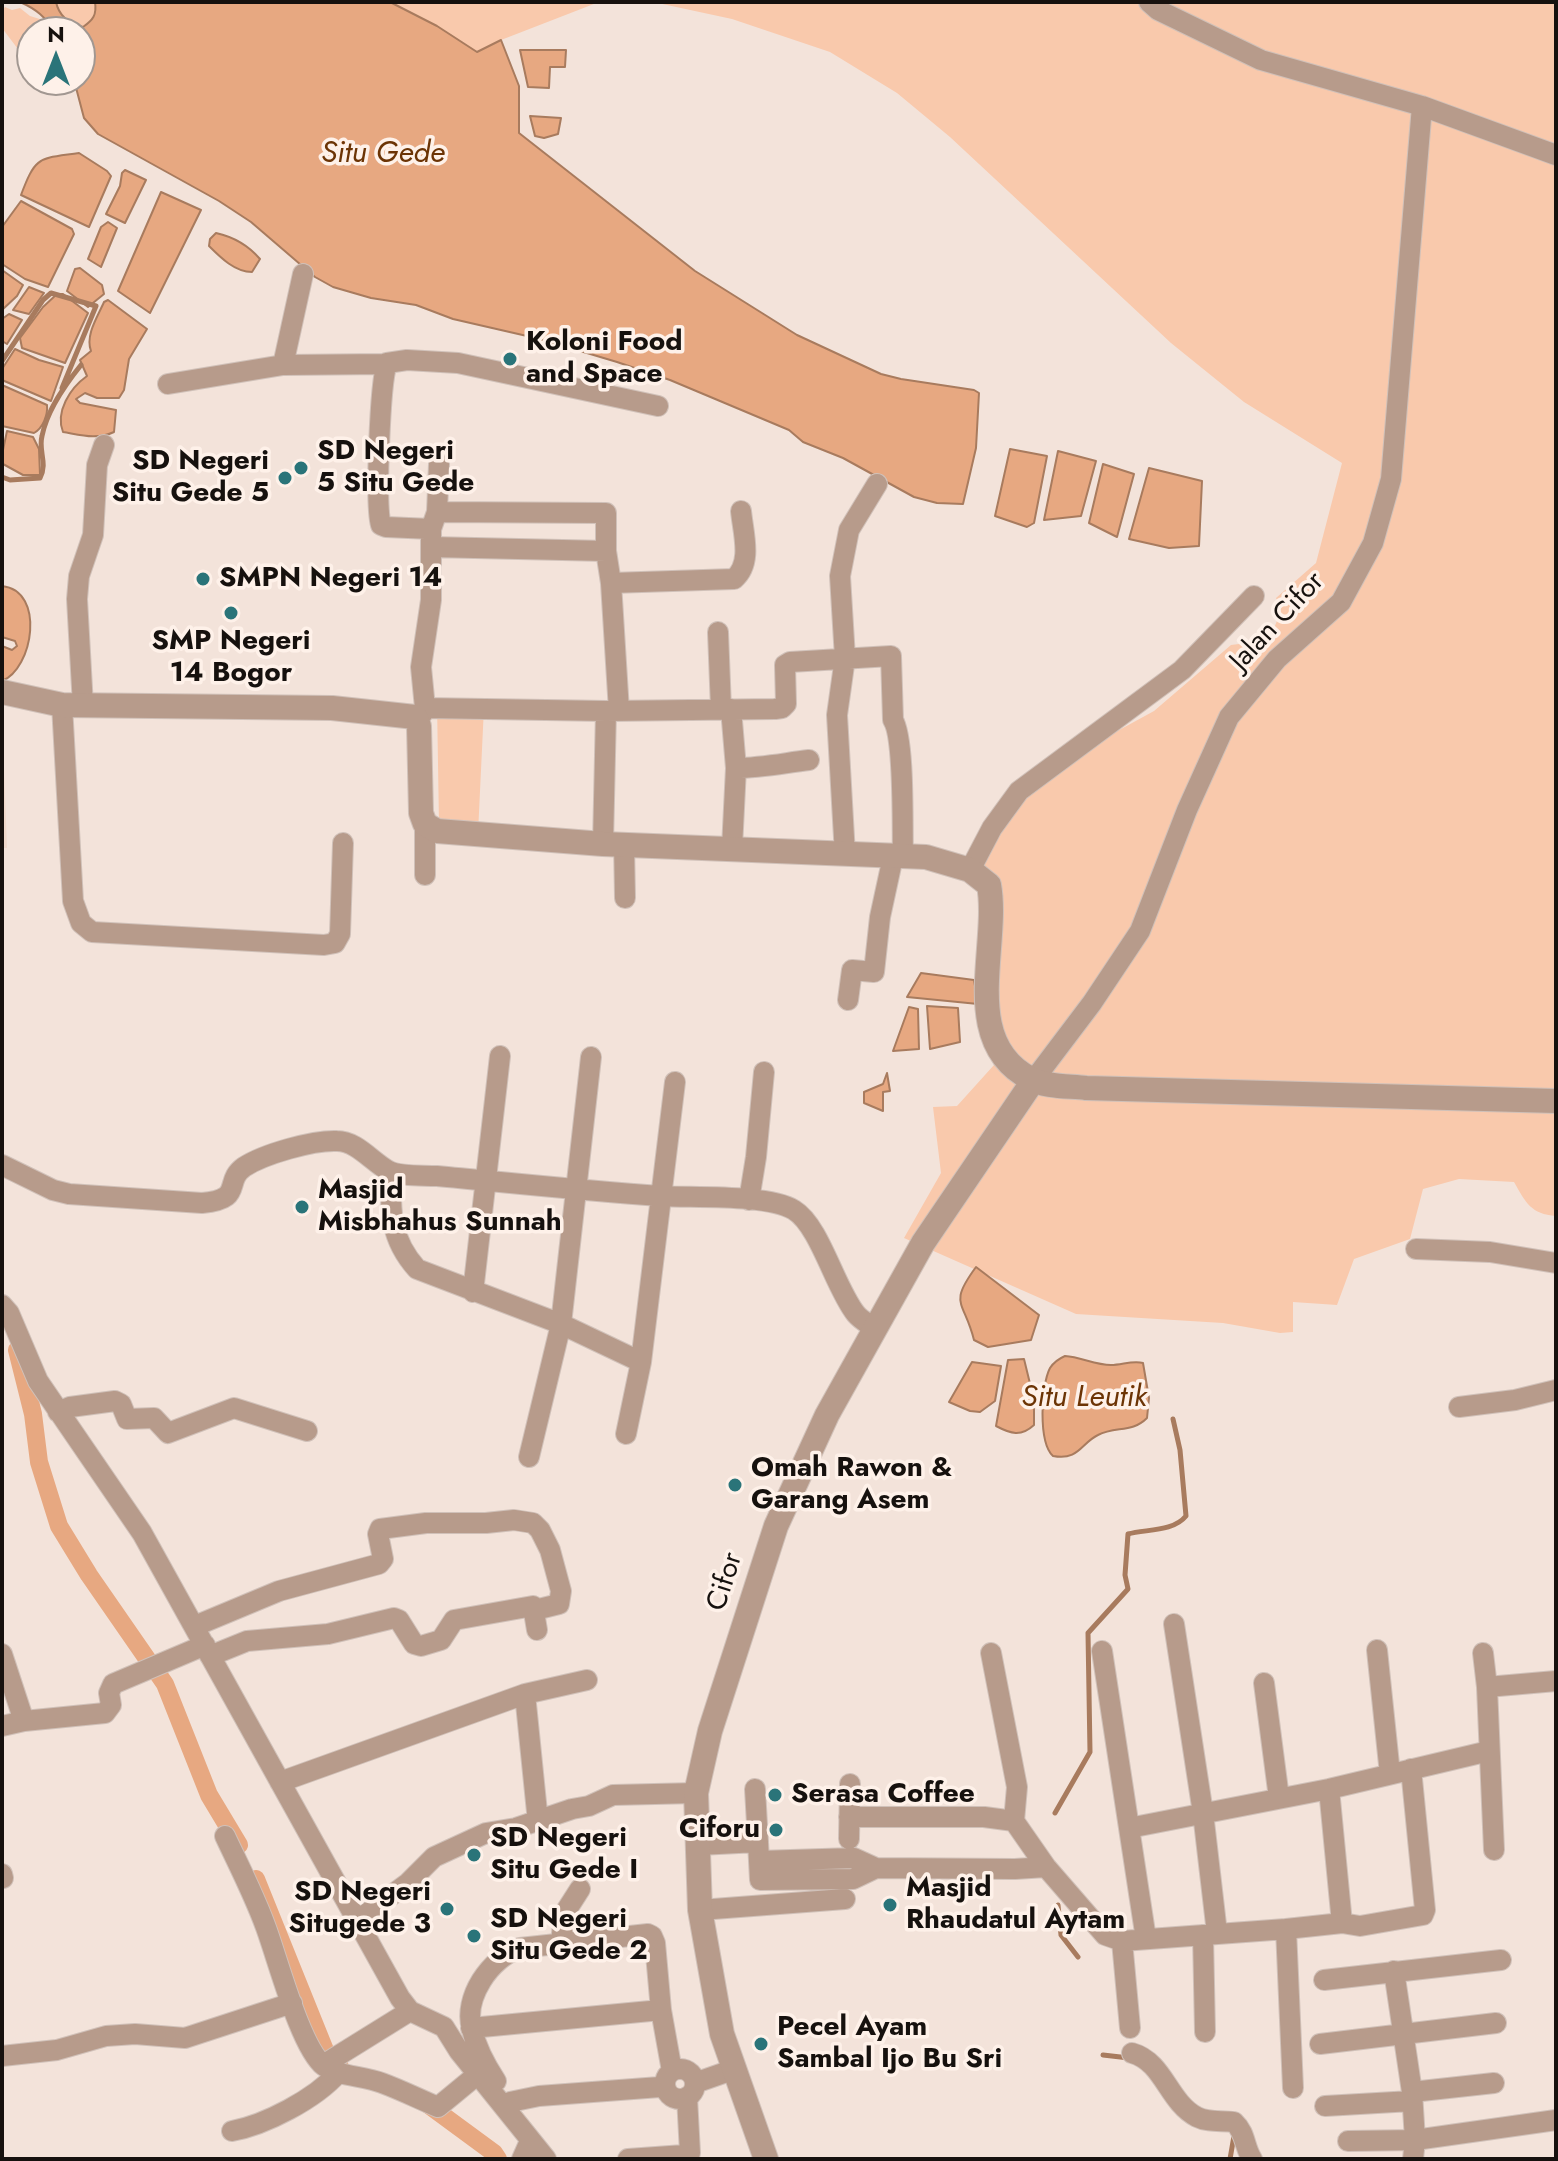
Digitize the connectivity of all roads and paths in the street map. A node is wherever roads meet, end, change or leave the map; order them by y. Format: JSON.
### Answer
{"nodes":[{"id":1,"x":1149,"y":2,"type":"edge"},
{"id":2,"x":1422,"y":106,"type":"junction"},
{"id":3,"x":1556,"y":155,"type":"edge"},
{"id":4,"x":303,"y":274,"type":"dead end"},
{"id":5,"x":385,"y":364,"type":"junction"},
{"id":6,"x":283,"y":365,"type":"junction"},
{"id":7,"x":168,"y":384,"type":"dead end"},
{"id":8,"x":658,"y":406,"type":"dead end"},
{"id":9,"x":104,"y":445,"type":"dead end"},
{"id":10,"x":439,"y":464,"type":"dead end"},
{"id":11,"x":877,"y":484,"type":"dead end"},
{"id":12,"x":741,"y":511,"type":"dead end"},
{"id":13,"x":433,"y":529,"type":"junction"},
{"id":14,"x":606,"y":551,"type":"junction"},
{"id":15,"x":611,"y":583,"type":"junction"},
{"id":16,"x":1254,"y":596,"type":"dead end"},
{"id":17,"x":718,"y":632,"type":"dead end"},
{"id":18,"x":845,"y":658,"type":"junction"},
{"id":19,"x":2,"y":692,"type":"edge"},
{"id":20,"x":73,"y":706,"type":"junction"},
{"id":21,"x":726,"y":709,"type":"junction"},
{"id":22,"x":612,"y":711,"type":"junction"},
{"id":23,"x":420,"y":712,"type":"junction"},
{"id":24,"x":809,"y":760,"type":"dead end"},
{"id":25,"x":736,"y":768,"type":"junction"},
{"id":26,"x":425,"y":824,"type":"junction"},
{"id":27,"x":343,"y":843,"type":"dead end"},
{"id":28,"x":614,"y":844,"type":"junction"},
{"id":29,"x":732,"y":848,"type":"junction"},
{"id":30,"x":845,"y":855,"type":"junction"},
{"id":31,"x":898,"y":857,"type":"junction"},
{"id":32,"x":970,"y":870,"type":"junction"},
{"id":33,"x":425,"y":875,"type":"dead end"},
{"id":34,"x":625,"y":898,"type":"dead end"},
{"id":35,"x":848,"y":1000,"type":"dead end"},
{"id":36,"x":1092,"y":1003,"type":"joint"},
{"id":37,"x":500,"y":1056,"type":"dead end"},
{"id":38,"x":591,"y":1057,"type":"dead end"},
{"id":39,"x":764,"y":1072,"type":"dead end"},
{"id":40,"x":1033,"y":1081,"type":"junction"},
{"id":41,"x":675,"y":1082,"type":"dead end"},
{"id":42,"x":1556,"y":1101,"type":"edge"},
{"id":43,"x":2,"y":1165,"type":"edge"},
{"id":44,"x":391,"y":1172,"type":"junction"},
{"id":45,"x":486,"y":1180,"type":"junction"},
{"id":46,"x":575,"y":1188,"type":"junction"},
{"id":47,"x":662,"y":1196,"type":"junction"},
{"id":48,"x":749,"y":1200,"type":"junction"},
{"id":49,"x":1416,"y":1249,"type":"dead end"},
{"id":50,"x":1556,"y":1263,"type":"edge"},
{"id":51,"x":473,"y":1292,"type":"junction"},
{"id":52,"x":5,"y":1311,"type":"edge"},
{"id":53,"x":561,"y":1324,"type":"junction"},
{"id":54,"x":875,"y":1329,"type":"junction"},
{"id":55,"x":641,"y":1362,"type":"junction"},
{"id":56,"x":1556,"y":1390,"type":"edge"},
{"id":57,"x":1459,"y":1407,"type":"dead end"},
{"id":58,"x":58,"y":1412,"type":"junction"},
{"id":59,"x":307,"y":1431,"type":"dead end"},
{"id":60,"x":626,"y":1434,"type":"dead end"},
{"id":61,"x":529,"y":1457,"type":"dead end"},
{"id":62,"x":1174,"y":1624,"type":"dead end"},
{"id":63,"x":195,"y":1626,"type":"junction"},
{"id":64,"x":207,"y":1650,"type":"junction"},
{"id":65,"x":1377,"y":1650,"type":"dead end"},
{"id":66,"x":1102,"y":1651,"type":"dead end"},
{"id":67,"x":991,"y":1653,"type":"dead end"},
{"id":68,"x":1483,"y":1653,"type":"dead end"},
{"id":69,"x":2,"y":1654,"type":"edge"},
{"id":70,"x":587,"y":1680,"type":"dead end"},
{"id":71,"x":1556,"y":1681,"type":"edge"},
{"id":72,"x":1264,"y":1683,"type":"dead end"},
{"id":73,"x":1487,"y":1687,"type":"junction"},
{"id":74,"x":525,"y":1694,"type":"junction"},
{"id":75,"x":24,"y":1721,"type":"junction"},
{"id":76,"x":2,"y":1726,"type":"edge"},
{"id":77,"x":1489,"y":1751,"type":"junction"},
{"id":78,"x":1411,"y":1769,"type":"junction"},
{"id":79,"x":1390,"y":1774,"type":"junction"},
{"id":80,"x":280,"y":1782,"type":"junction"},
{"id":81,"x":850,"y":1784,"type":"dead end"},
{"id":82,"x":755,"y":1789,"type":"dead end"},
{"id":83,"x":1329,"y":1789,"type":"junction"},
{"id":84,"x":696,"y":1793,"type":"junction"},
{"id":85,"x":1279,"y":1798,"type":"junction"},
{"id":86,"x":1203,"y":1813,"type":"junction"},
{"id":87,"x":849,"y":1817,"type":"junction"},
{"id":88,"x":1014,"y":1821,"type":"junction"},
{"id":89,"x":538,"y":1822,"type":"junction"},
{"id":90,"x":1129,"y":1828,"type":"junction"},
{"id":91,"x":225,"y":1836,"type":"dead end"},
{"id":92,"x":849,"y":1839,"type":"dead end"},
{"id":93,"x":699,"y":1845,"type":"junction"},
{"id":94,"x":1494,"y":1850,"type":"dead end"},
{"id":95,"x":758,"y":1851,"type":"junction"},
{"id":96,"x":1046,"y":1867,"type":"junction"},
{"id":97,"x":580,"y":1889,"type":"dead end"},
{"id":98,"x":845,"y":1899,"type":"dead end"},
{"id":99,"x":700,"y":1910,"type":"junction"},
{"id":100,"x":358,"y":1920,"type":"junction"},
{"id":101,"x":1342,"y":1923,"type":"junction"},
{"id":102,"x":1286,"y":1929,"type":"junction"},
{"id":103,"x":1210,"y":1934,"type":"junction"},
{"id":104,"x":1146,"y":1939,"type":"junction"},
{"id":105,"x":1122,"y":1941,"type":"junction"},
{"id":106,"x":561,"y":1943,"type":"junction"},
{"id":107,"x":1501,"y":1960,"type":"dead end"},
{"id":108,"x":1394,"y":1971,"type":"junction"},
{"id":109,"x":1324,"y":1980,"type":"dead end"},
{"id":110,"x":292,"y":2003,"type":"junction"},
{"id":111,"x":661,"y":2010,"type":"junction"},
{"id":112,"x":410,"y":2011,"type":"junction"},
{"id":113,"x":1496,"y":2023,"type":"dead end"},
{"id":114,"x":471,"y":2028,"type":"junction"},
{"id":115,"x":1130,"y":2028,"type":"dead end"},
{"id":116,"x":1205,"y":2032,"type":"dead end"},
{"id":117,"x":1402,"y":2034,"type":"junction"},
{"id":118,"x":1320,"y":2044,"type":"dead end"},
{"id":119,"x":1132,"y":2053,"type":"dead end"},
{"id":120,"x":2,"y":2056,"type":"edge"},
{"id":121,"x":330,"y":2065,"type":"junction"},
{"id":122,"x":732,"y":2070,"type":"junction"},
{"id":123,"x":478,"y":2074,"type":"junction"},
{"id":124,"x":1494,"y":2083,"type":"dead end"},
{"id":125,"x":680,"y":2084,"type":"junction"},
{"id":126,"x":1293,"y":2088,"type":"dead end"},
{"id":127,"x":1412,"y":2097,"type":"junction"},
{"id":128,"x":510,"y":2102,"type":"junction"},
{"id":129,"x":1325,"y":2106,"type":"dead end"},
{"id":130,"x":1556,"y":2120,"type":"edge"},
{"id":131,"x":232,"y":2131,"type":"dead end"},
{"id":132,"x":1348,"y":2141,"type":"dead end"},
{"id":133,"x":526,"y":2150,"type":"edge"},
{"id":134,"x":1414,"y":2150,"type":"edge"},
{"id":135,"x":546,"y":2159,"type":"edge"},
{"id":136,"x":565,"y":2159,"type":"edge"},
{"id":137,"x":628,"y":2159,"type":"edge"},
{"id":138,"x":766,"y":2159,"type":"edge"},
{"id":139,"x":1252,"y":2159,"type":"edge"}],
"edges":[{"from":1,"to":2,"type":"street"},
{"from":2,"to":3,"type":"street"},
{"from":2,"to":36,"type":"street","name":"Jalan Cifor"},
{"from":4,"to":6,"type":"street"},
{"from":5,"to":6,"type":"street"},
{"from":5,"to":8,"type":"street"},
{"from":5,"to":13,"type":"street"},
{"from":6,"to":7,"type":"street"},
{"from":9,"to":20,"type":"street"},
{"from":10,"to":13,"type":"street"},
{"from":11,"to":18,"type":"street"},
{"from":12,"to":15,"type":"street"},
{"from":13,"to":14,"type":"street"},
{"from":13,"to":14,"type":"street"},
{"from":13,"to":23,"type":"street"},
{"from":14,"to":15,"type":"street"},
{"from":15,"to":22,"type":"street"},
{"from":16,"to":32,"type":"street"},
{"from":17,"to":21,"type":"street"},
{"from":18,"to":21,"type":"street"},
{"from":18,"to":30,"type":"street"},
{"from":18,"to":31,"type":"street"},
{"from":19,"to":20,"type":"street"},
{"from":20,"to":23,"type":"street"},
{"from":20,"to":27,"type":"street"},
{"from":21,"to":22,"type":"street"},
{"from":21,"to":25,"type":"street"},
{"from":22,"to":23,"type":"street"},
{"from":22,"to":28,"type":"street"},
{"from":23,"to":26,"type":"street"},
{"from":24,"to":25,"type":"street"},
{"from":25,"to":29,"type":"street"},
{"from":26,"to":28,"type":"street"},
{"from":26,"to":33,"type":"street"},
{"from":28,"to":29,"type":"street"},
{"from":28,"to":34,"type":"street"},
{"from":29,"to":30,"type":"street"},
{"from":30,"to":31,"type":"street"},
{"from":31,"to":32,"type":"street"},
{"from":31,"to":35,"type":"street"},
{"from":32,"to":40,"type":"street"},
{"from":36,"to":40,"type":"street","name":"Cifor"},
{"from":37,"to":45,"type":"street"},
{"from":38,"to":46,"type":"street"},
{"from":39,"to":48,"type":"street"},
{"from":40,"to":42,"type":"street"},
{"from":40,"to":54,"type":"street","name":"Cifor"},
{"from":41,"to":47,"type":"street"},
{"from":43,"to":44,"type":"street"},
{"from":44,"to":45,"type":"street"},
{"from":44,"to":51,"type":"street"},
{"from":45,"to":46,"type":"street"},
{"from":45,"to":51,"type":"street"},
{"from":46,"to":47,"type":"street"},
{"from":46,"to":53,"type":"street"},
{"from":47,"to":48,"type":"street"},
{"from":47,"to":55,"type":"street"},
{"from":48,"to":54,"type":"street"},
{"from":49,"to":50,"type":"street"},
{"from":51,"to":53,"type":"street"},
{"from":52,"to":58,"type":"street"},
{"from":53,"to":55,"type":"street"},
{"from":53,"to":61,"type":"street"},
{"from":54,"to":84,"type":"street","name":"Cifor"},
{"from":55,"to":60,"type":"street"},
{"from":56,"to":57,"type":"street"},
{"from":58,"to":59,"type":"street"},
{"from":58,"to":63,"type":"street"},
{"from":62,"to":86,"type":"street"},
{"from":63,"to":64,"type":"street"},
{"from":63,"to":64,"type":"street"},
{"from":64,"to":75,"type":"street"},
{"from":64,"to":80,"type":"street"},
{"from":65,"to":79,"type":"street"},
{"from":66,"to":90,"type":"street"},
{"from":67,"to":88,"type":"street"},
{"from":68,"to":73,"type":"street"},
{"from":69,"to":75,"type":"street"},
{"from":70,"to":74,"type":"street"},
{"from":71,"to":73,"type":"street"},
{"from":72,"to":85,"type":"street"},
{"from":73,"to":77,"type":"street"},
{"from":74,"to":80,"type":"street"},
{"from":74,"to":89,"type":"street"},
{"from":75,"to":76,"type":"street"},
{"from":77,"to":78,"type":"street"},
{"from":77,"to":94,"type":"street"},
{"from":78,"to":79,"type":"street"},
{"from":78,"to":101,"type":"street"},
{"from":79,"to":83,"type":"street"},
{"from":80,"to":100,"type":"street"},
{"from":81,"to":87,"type":"street"},
{"from":82,"to":95,"type":"street"},
{"from":83,"to":85,"type":"street"},
{"from":83,"to":101,"type":"street"},
{"from":84,"to":89,"type":"street"},
{"from":84,"to":93,"type":"street","name":"Cifor"},
{"from":85,"to":86,"type":"street"},
{"from":86,"to":90,"type":"street"},
{"from":86,"to":103,"type":"street"},
{"from":87,"to":88,"type":"street"},
{"from":87,"to":92,"type":"street"},
{"from":88,"to":96,"type":"street"},
{"from":89,"to":100,"type":"street"},
{"from":90,"to":104,"type":"street"},
{"from":91,"to":110,"type":"street"},
{"from":93,"to":95,"type":"street"},
{"from":93,"to":99,"type":"street","name":"Cifor"},
{"from":95,"to":96,"type":"street"},
{"from":96,"to":105,"type":"street"},
{"from":97,"to":106,"type":"street"},
{"from":98,"to":99,"type":"street"},
{"from":99,"to":122,"type":"street","name":"Cifor"},
{"from":100,"to":112,"type":"street"},
{"from":101,"to":102,"type":"street"},
{"from":102,"to":103,"type":"street"},
{"from":102,"to":126,"type":"street"},
{"from":103,"to":104,"type":"street"},
{"from":103,"to":116,"type":"street"},
{"from":104,"to":105,"type":"street"},
{"from":105,"to":115,"type":"street"},
{"from":106,"to":111,"type":"street"},
{"from":106,"to":114,"type":"street"},
{"from":107,"to":108,"type":"street"},
{"from":108,"to":109,"type":"street"},
{"from":108,"to":117,"type":"street"},
{"from":110,"to":120,"type":"street"},
{"from":110,"to":121,"type":"street"},
{"from":111,"to":114,"type":"street"},
{"from":111,"to":125,"type":"street"},
{"from":112,"to":121,"type":"street"},
{"from":112,"to":123,"type":"street"},
{"from":113,"to":117,"type":"street"},
{"from":114,"to":128,"type":"street"},
{"from":117,"to":118,"type":"street"},
{"from":117,"to":127,"type":"street"},
{"from":119,"to":139,"type":"street"},
{"from":121,"to":123,"type":"street"},
{"from":121,"to":131,"type":"street"},
{"from":122,"to":125,"type":"street"},
{"from":122,"to":138,"type":"street","name":"Cifor"},
{"from":123,"to":133,"type":"street"},
{"from":124,"to":127,"type":"street"},
{"from":125,"to":128,"type":"street"},
{"from":125,"to":137,"type":"street"},
{"from":127,"to":129,"type":"street"},
{"from":127,"to":134,"type":"street"},
{"from":128,"to":136,"type":"street"},
{"from":130,"to":134,"type":"street"},
{"from":132,"to":134,"type":"street"},
{"from":133,"to":135,"type":"street"}]}
